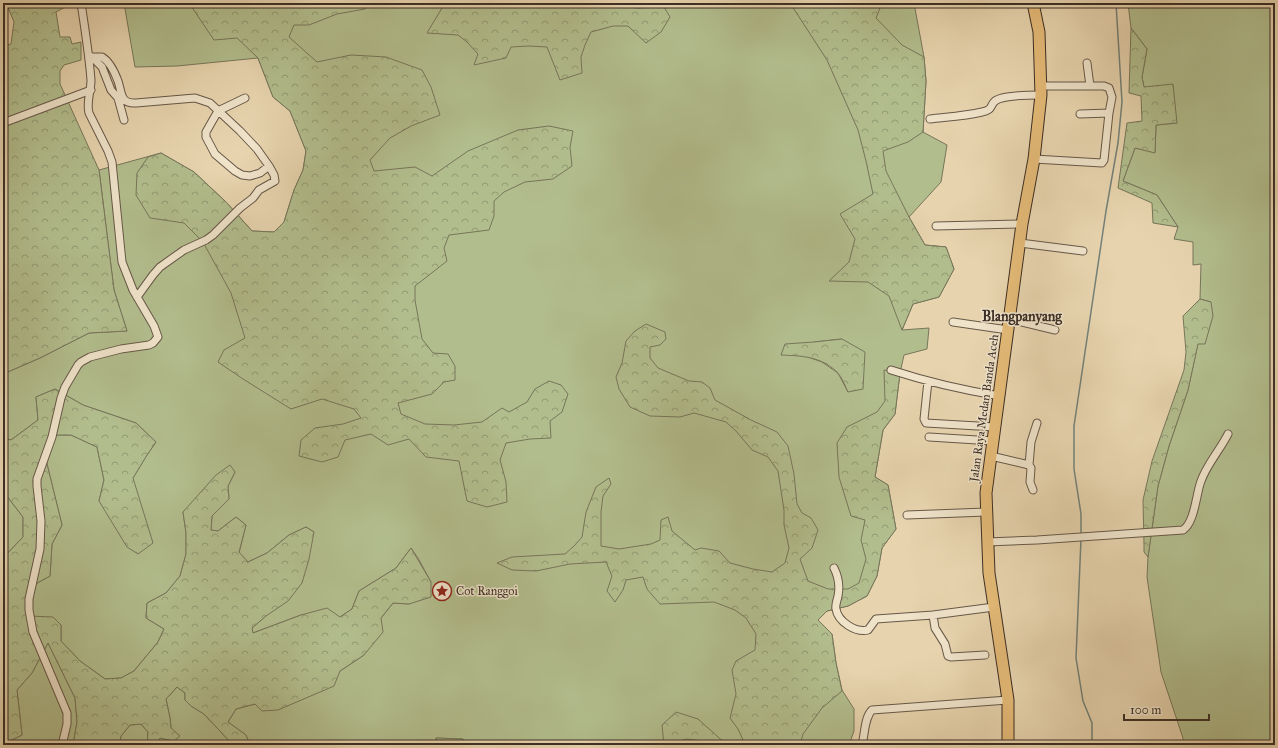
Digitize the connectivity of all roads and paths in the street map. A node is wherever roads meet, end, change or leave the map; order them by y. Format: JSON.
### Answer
{"nodes":[{"id":1,"x":81,"y":3,"type":"edge"},
{"id":2,"x":1033,"y":3,"type":"edge"},
{"id":3,"x":90,"y":57,"type":"junction"},
{"id":4,"x":1087,"y":63,"type":"dead end"},
{"id":5,"x":1090,"y":86,"type":"junction"},
{"id":6,"x":91,"y":90,"type":"junction"},
{"id":7,"x":1040,"y":91,"type":"junction"},
{"id":8,"x":245,"y":98,"type":"dead end"},
{"id":9,"x":218,"y":111,"type":"junction"},
{"id":10,"x":1109,"y":113,"type":"junction"},
{"id":11,"x":1080,"y":114,"type":"dead end"},
{"id":12,"x":930,"y":119,"type":"dead end"},
{"id":13,"x":124,"y":120,"type":"dead end"},
{"id":14,"x":3,"y":123,"type":"edge"},
{"id":15,"x":1034,"y":159,"type":"junction"},
{"id":16,"x":269,"y":166,"type":"junction"},
{"id":17,"x":1022,"y":224,"type":"junction"},
{"id":18,"x":936,"y":226,"type":"dead end"},
{"id":19,"x":1020,"y":243,"type":"junction"},
{"id":20,"x":1083,"y":251,"type":"dead end"},
{"id":21,"x":137,"y":297,"type":"junction"},
{"id":22,"x":953,"y":322,"type":"dead end"},
{"id":23,"x":1009,"y":324,"type":"junction"},
{"id":24,"x":1055,"y":330,"type":"dead end"},
{"id":25,"x":892,"y":370,"type":"dead end"},
{"id":26,"x":928,"y":381,"type":"junction"},
{"id":27,"x":1000,"y":396,"type":"junction"},
{"id":28,"x":1037,"y":423,"type":"dead end"},
{"id":29,"x":995,"y":427,"type":"junction"},
{"id":30,"x":1228,"y":434,"type":"dead end"},
{"id":31,"x":929,"y":437,"type":"dead end"},
{"id":32,"x":993,"y":441,"type":"junction"},
{"id":33,"x":991,"y":456,"type":"junction"},
{"id":34,"x":1029,"y":465,"type":"junction"},
{"id":35,"x":1033,"y":490,"type":"dead end"},
{"id":36,"x":986,"y":512,"type":"junction"},
{"id":37,"x":907,"y":515,"type":"dead end"},
{"id":38,"x":987,"y":542,"type":"junction"},
{"id":39,"x":834,"y":568,"type":"dead end"},
{"id":40,"x":994,"y":607,"type":"junction"},
{"id":41,"x":933,"y":614,"type":"junction"},
{"id":42,"x":985,"y":655,"type":"dead end"},
{"id":43,"x":1008,"y":700,"type":"junction"},
{"id":44,"x":863,"y":740,"type":"dead end"},
{"id":45,"x":62,"y":745,"type":"edge"},
{"id":46,"x":1008,"y":745,"type":"edge"}],
"edges":[{"from":1,"to":3,"type":"street"},
{"from":2,"to":7,"type":"highway","name":"Jalan Raya Medan Banda Aceh"},
{"from":3,"to":6,"type":"street"},
{"from":3,"to":9,"type":"street"},
{"from":3,"to":13,"type":"street"},
{"from":4,"to":5,"type":"street"},
{"from":5,"to":7,"type":"street"},
{"from":5,"to":10,"type":"street"},
{"from":6,"to":14,"type":"street"},
{"from":6,"to":21,"type":"street"},
{"from":7,"to":12,"type":"street"},
{"from":7,"to":15,"type":"highway","name":"Jalan Raya Medan Banda Aceh"},
{"from":8,"to":9,"type":"street"},
{"from":9,"to":16,"type":"street"},
{"from":9,"to":16,"type":"street"},
{"from":10,"to":11,"type":"street"},
{"from":10,"to":15,"type":"street"},
{"from":15,"to":17,"type":"highway","name":"Jalan Raya Medan Banda Aceh"},
{"from":16,"to":21,"type":"street"},
{"from":17,"to":18,"type":"street"},
{"from":17,"to":19,"type":"highway","name":"Jalan Raya Medan Banda Aceh"},
{"from":19,"to":20,"type":"street"},
{"from":19,"to":23,"type":"highway","name":"Jalan Raya Medan Banda Aceh"},
{"from":21,"to":45,"type":"street"},
{"from":22,"to":23,"type":"street"},
{"from":23,"to":24,"type":"street"},
{"from":23,"to":27,"type":"highway","name":"Jalan Raya Medan Banda Aceh"},
{"from":25,"to":26,"type":"street"},
{"from":26,"to":27,"type":"street"},
{"from":26,"to":29,"type":"street"},
{"from":27,"to":29,"type":"highway","name":"Jalan Raya Medan Banda Aceh"},
{"from":28,"to":34,"type":"street"},
{"from":29,"to":32,"type":"highway","name":"Jalan Raya Medan Banda Aceh"},
{"from":30,"to":38,"type":"street"},
{"from":31,"to":32,"type":"street"},
{"from":32,"to":33,"type":"highway","name":"Jalan Raya Medan Banda Aceh"},
{"from":33,"to":34,"type":"street"},
{"from":33,"to":36,"type":"highway","name":"Jalan Raya Medan Banda Aceh"},
{"from":34,"to":35,"type":"street"},
{"from":36,"to":37,"type":"street"},
{"from":36,"to":38,"type":"highway","name":"Jalan Raya Medan Banda Aceh"},
{"from":38,"to":40,"type":"highway","name":"Jalan Raya Medan Banda Aceh"},
{"from":39,"to":41,"type":"street"},
{"from":40,"to":41,"type":"street"},
{"from":40,"to":43,"type":"highway","name":"Jalan Raya Medan Banda Aceh"},
{"from":41,"to":42,"type":"street"},
{"from":43,"to":44,"type":"street"},
{"from":43,"to":46,"type":"highway","name":"Jalan Raya Medan Banda Aceh"}]}
